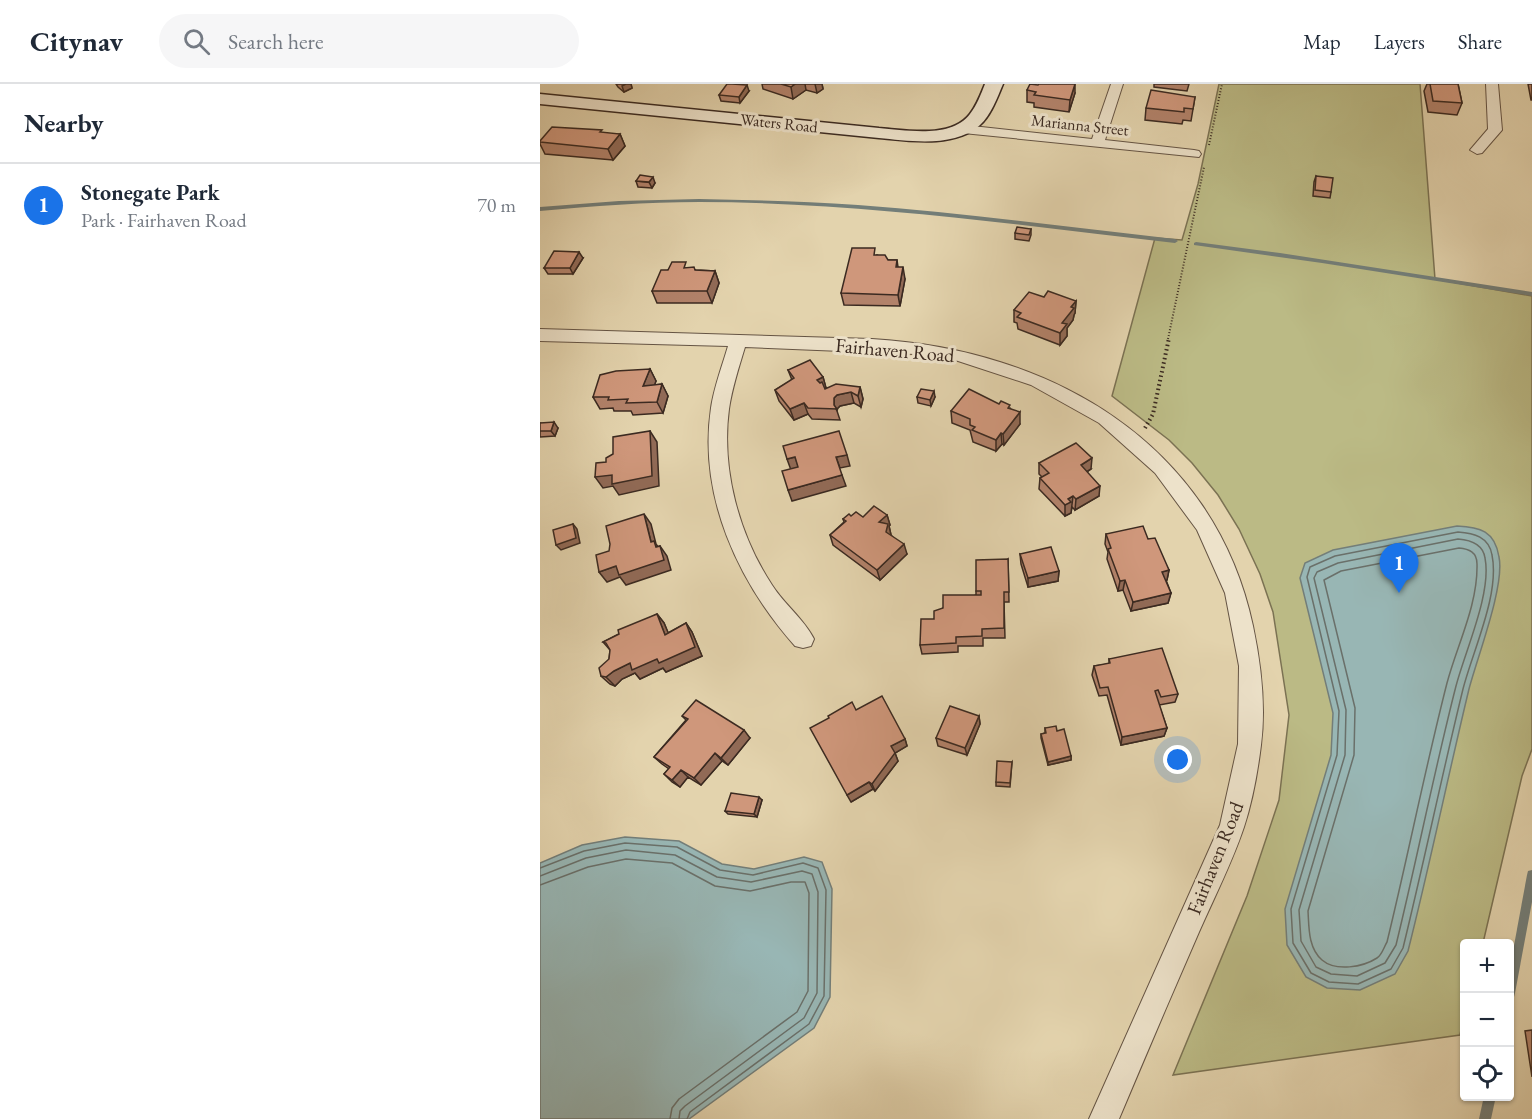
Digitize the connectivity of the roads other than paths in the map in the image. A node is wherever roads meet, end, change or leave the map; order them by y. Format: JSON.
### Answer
{"nodes":[{"id":1,"x":994,"y":84,"type":"edge"},
{"id":2,"x":1117,"y":84,"type":"edge"},
{"id":3,"x":1492,"y":84,"type":"edge"},
{"id":4,"x":540,"y":99,"type":"edge"},
{"id":5,"x":963,"y":129,"type":"junction"},
{"id":6,"x":1096,"y":143,"type":"junction"},
{"id":7,"x":1477,"y":150,"type":"dead end"},
{"id":8,"x":1200,"y":153,"type":"road end"},
{"id":9,"x":540,"y":335,"type":"edge"},
{"id":10,"x":738,"y":341,"type":"junction"},
{"id":11,"x":803,"y":639,"type":"dead end"},
{"id":12,"x":1104,"y":1119,"type":"edge"}],
"edges":[{"from":1,"to":5,"type":"street"},
{"from":2,"to":6,"type":"street"},
{"from":3,"to":7,"type":"street"},
{"from":4,"to":5,"type":"street","name":"Waters Road"},
{"from":5,"to":6,"type":"street","name":"Marianna Street"},
{"from":6,"to":8,"type":"street","name":"Marianna Street"},
{"from":9,"to":10,"type":"street","name":"Fairhaven Road"},
{"from":10,"to":11,"type":"street"},
{"from":10,"to":12,"type":"street","name":"Fairhaven Road"}]}
